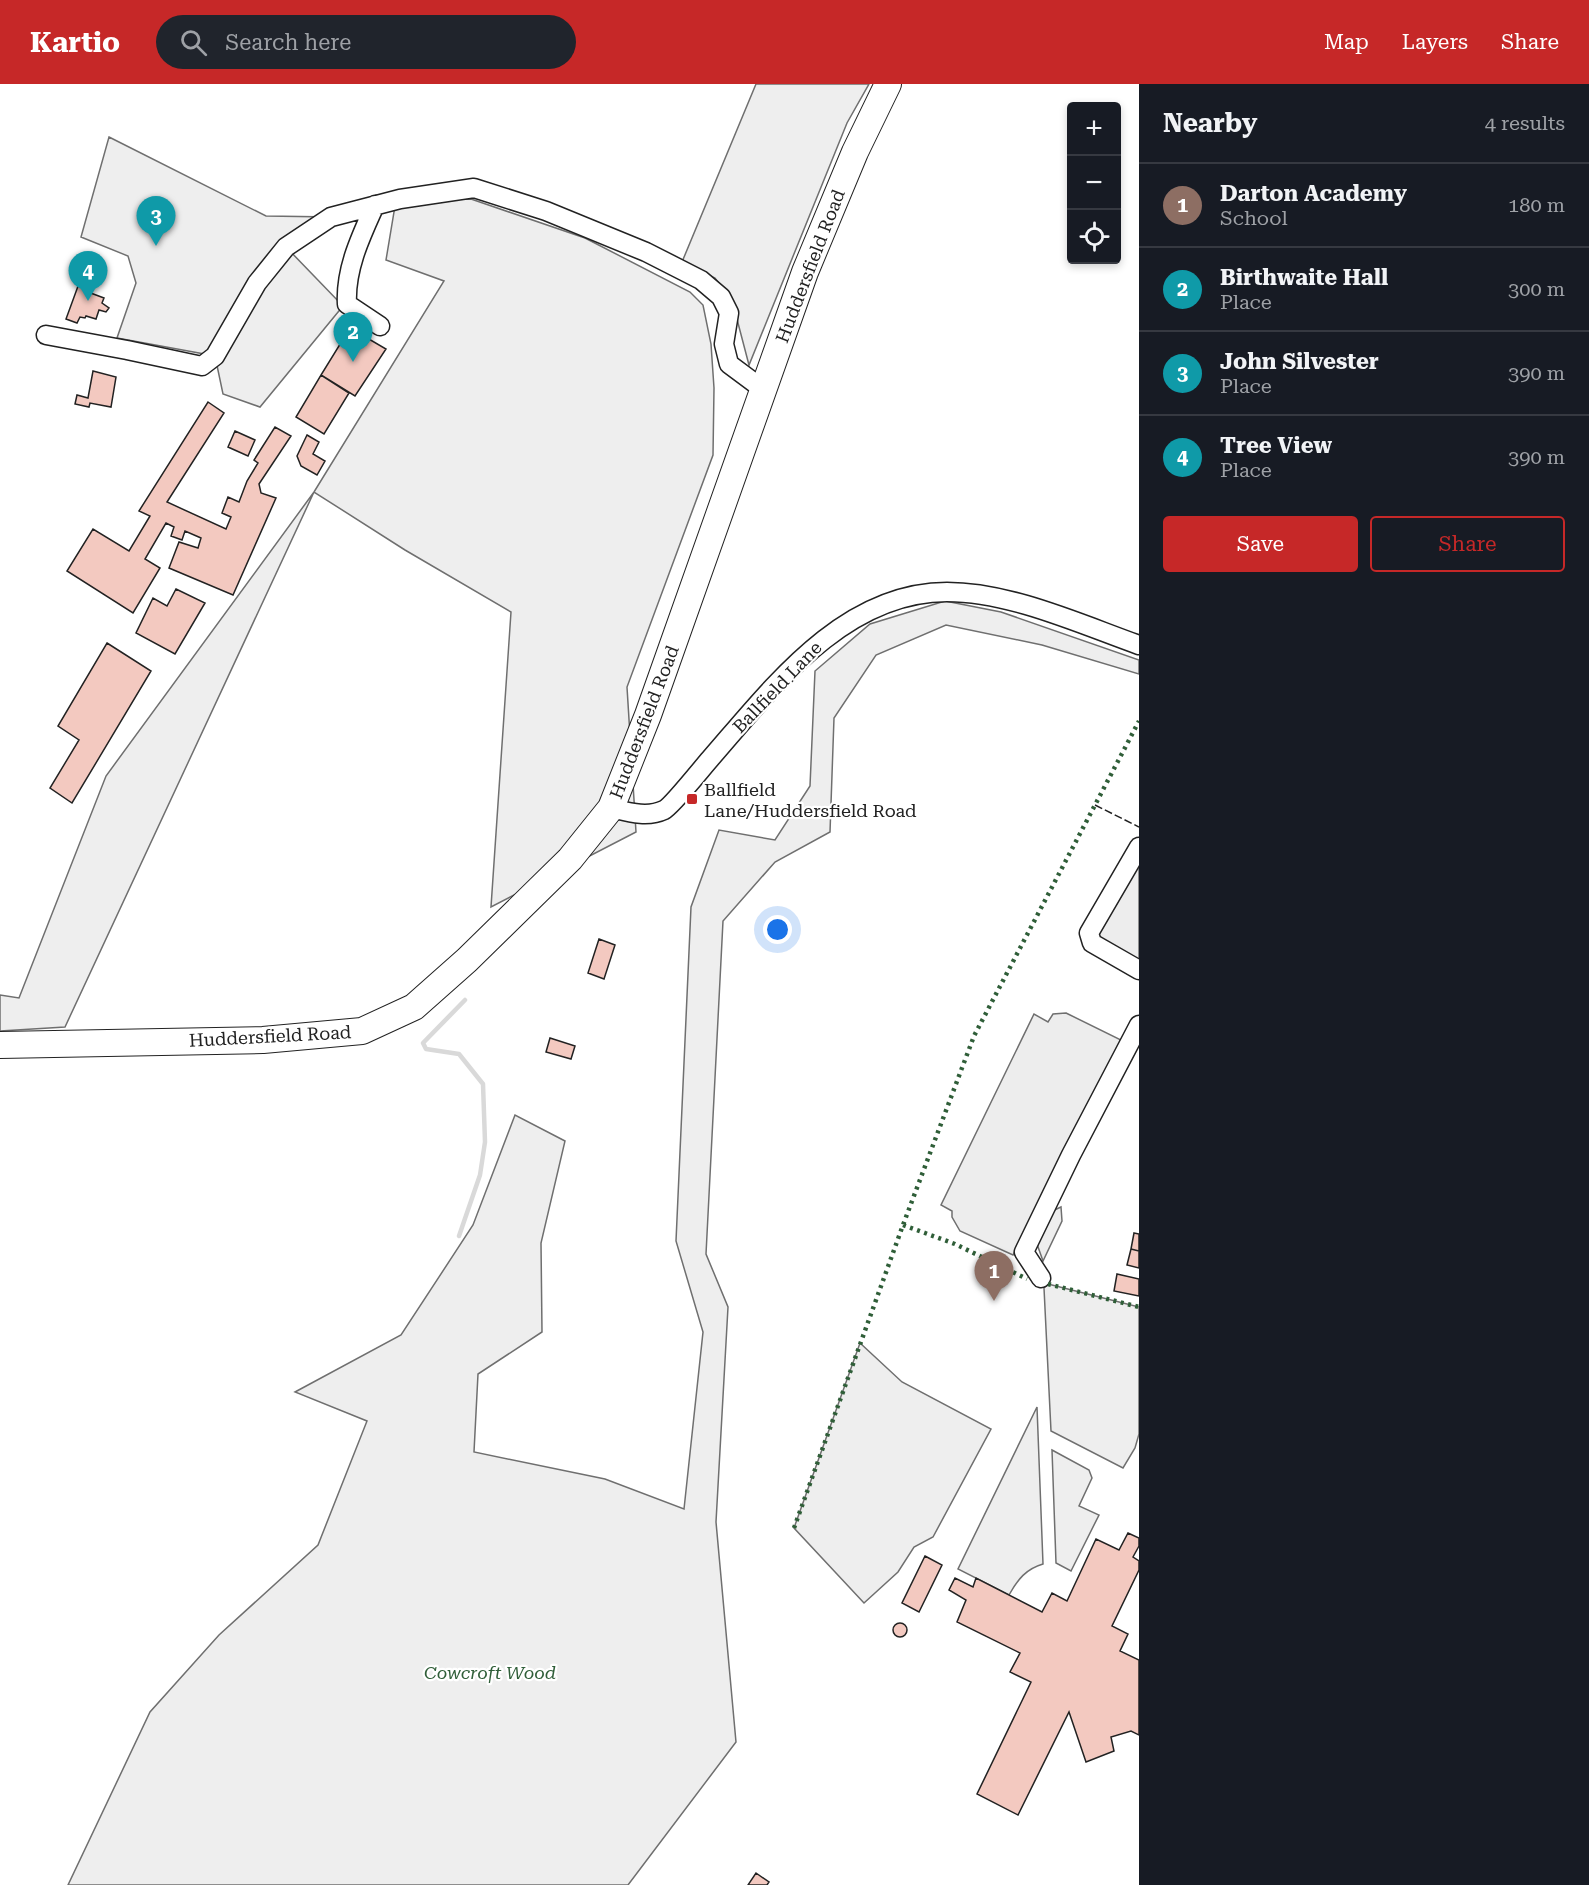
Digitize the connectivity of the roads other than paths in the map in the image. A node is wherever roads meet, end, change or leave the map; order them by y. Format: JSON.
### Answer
{"nodes":[{"id":1,"x":888,"y":84,"type":"edge"},
{"id":2,"x":375,"y":205,"type":"junction"},
{"id":3,"x":380,"y":326,"type":"dead end"},
{"id":4,"x":46,"y":335,"type":"dead end"},
{"id":5,"x":764,"y":390,"type":"junction"},
{"id":6,"x":1139,"y":645,"type":"edge"},
{"id":7,"x":611,"y":808,"type":"junction"},
{"id":8,"x":1139,"y":847,"type":"edge"},
{"id":9,"x":1139,"y":970,"type":"edge"},
{"id":10,"x":1139,"y":1025,"type":"edge"},
{"id":11,"x":0,"y":1045,"type":"edge"},
{"id":12,"x":1041,"y":1278,"type":"dead end"}],
"edges":[{"from":1,"to":5,"type":"highway","name":"Huddersfield Road"},
{"from":2,"to":3,"type":"street"},
{"from":2,"to":4,"type":"street"},
{"from":2,"to":5,"type":"street"},
{"from":5,"to":7,"type":"highway","name":"Huddersfield Road"},
{"from":6,"to":7,"type":"street","name":"Ballfield Lane"},
{"from":7,"to":11,"type":"highway","name":"Huddersfield Road"},
{"from":8,"to":9,"type":"street"},
{"from":10,"to":12,"type":"street"}]}
